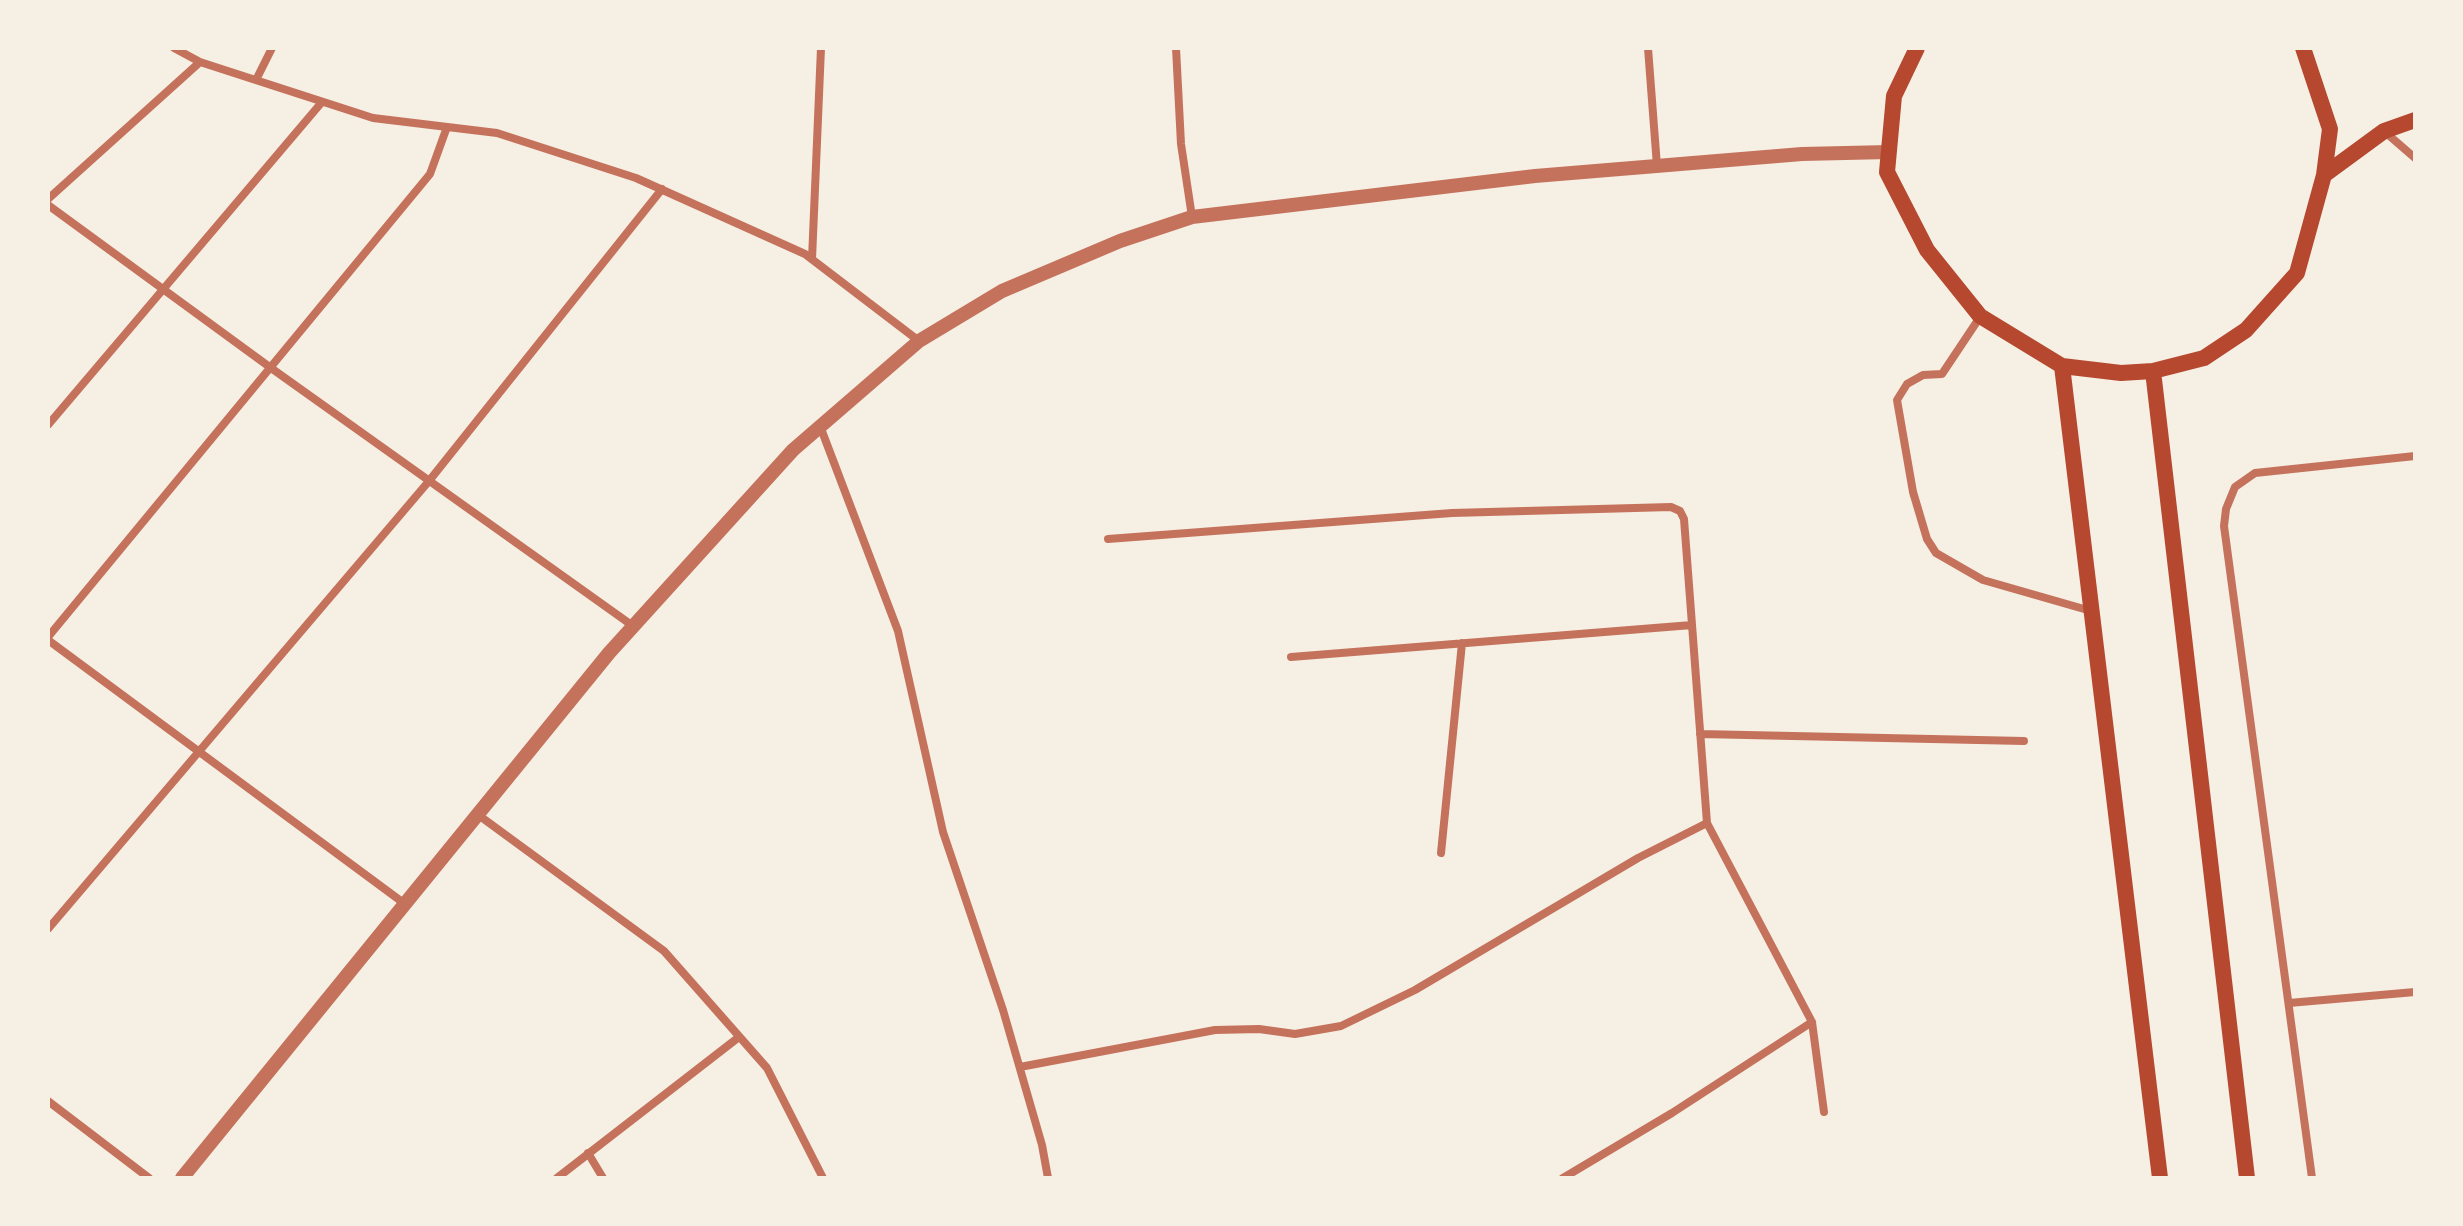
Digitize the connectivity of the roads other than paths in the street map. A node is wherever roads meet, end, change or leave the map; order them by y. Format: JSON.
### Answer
{"nodes":[{"id":1,"x":174,"y":48,"type":"edge"},
{"id":2,"x":272,"y":48,"type":"edge"},
{"id":3,"x":821,"y":48,"type":"edge"},
{"id":4,"x":1176,"y":48,"type":"edge"},
{"id":5,"x":1648,"y":48,"type":"edge"},
{"id":6,"x":1917,"y":48,"type":"edge"},
{"id":7,"x":2303,"y":48,"type":"edge"},
{"id":8,"x":200,"y":62,"type":"junction"},
{"id":9,"x":256,"y":80,"type":"junction"},
{"id":10,"x":322,"y":102,"type":"junction"},
{"id":11,"x":2415,"y":120,"type":"edge"},
{"id":12,"x":447,"y":127,"type":"junction"},
{"id":13,"x":2384,"y":131,"type":"junction"},
{"id":14,"x":1889,"y":152,"type":"junction"},
{"id":15,"x":2415,"y":158,"type":"edge"},
{"id":16,"x":1657,"y":166,"type":"junction"},
{"id":17,"x":2324,"y":175,"type":"junction"},
{"id":18,"x":662,"y":189,"type":"junction"},
{"id":19,"x":48,"y":202,"type":"edge"},
{"id":20,"x":1192,"y":217,"type":"junction"},
{"id":21,"x":812,"y":259,"type":"junction"},
{"id":22,"x":163,"y":289,"type":"junction"},
{"id":23,"x":1980,"y":316,"type":"junction"},
{"id":24,"x":919,"y":341,"type":"junction"},
{"id":25,"x":2062,"y":366,"type":"junction"},
{"id":26,"x":271,"y":368,"type":"junction"},
{"id":27,"x":2153,"y":371,"type":"junction"},
{"id":28,"x":48,"y":425,"type":"edge"},
{"id":29,"x":820,"y":426,"type":"junction"},
{"id":30,"x":2415,"y":456,"type":"edge"},
{"id":31,"x":429,"y":481,"type":"junction"},
{"id":32,"x":1108,"y":539,"type":"dead end"},
{"id":33,"x":2092,"y":611,"type":"junction"},
{"id":34,"x":1692,"y":625,"type":"junction"},
{"id":35,"x":633,"y":626,"type":"junction"},
{"id":36,"x":48,"y":638,"type":"edge"},
{"id":37,"x":1462,"y":643,"type":"junction"},
{"id":38,"x":1291,"y":657,"type":"dead end"},
{"id":39,"x":1700,"y":734,"type":"junction"},
{"id":40,"x":2024,"y":741,"type":"dead end"},
{"id":41,"x":197,"y":750,"type":"junction"},
{"id":42,"x":477,"y":814,"type":"junction"},
{"id":43,"x":1707,"y":823,"type":"junction"},
{"id":44,"x":1441,"y":853,"type":"dead end"},
{"id":45,"x":405,"y":904,"type":"junction"},
{"id":46,"x":48,"y":929,"type":"edge"},
{"id":47,"x":2415,"y":992,"type":"edge"},
{"id":48,"x":2289,"y":1003,"type":"junction"},
{"id":49,"x":1812,"y":1022,"type":"junction"},
{"id":50,"x":739,"y":1037,"type":"junction"},
{"id":51,"x":1020,"y":1067,"type":"junction"},
{"id":52,"x":48,"y":1101,"type":"edge"},
{"id":53,"x":1824,"y":1112,"type":"dead end"},
{"id":54,"x":588,"y":1153,"type":"junction"},
{"id":55,"x":149,"y":1178,"type":"edge"},
{"id":56,"x":182,"y":1178,"type":"edge"},
{"id":57,"x":557,"y":1178,"type":"edge"},
{"id":58,"x":603,"y":1178,"type":"edge"},
{"id":59,"x":823,"y":1178,"type":"edge"},
{"id":60,"x":1048,"y":1178,"type":"edge"},
{"id":61,"x":1563,"y":1178,"type":"edge"},
{"id":62,"x":2160,"y":1178,"type":"edge"},
{"id":63,"x":2247,"y":1178,"type":"edge"},
{"id":64,"x":2312,"y":1178,"type":"edge"}],
"edges":[{"from":1,"to":8,"type":"street"},
{"from":2,"to":9,"type":"street"},
{"from":3,"to":21,"type":"street"},
{"from":4,"to":20,"type":"street"},
{"from":5,"to":16,"type":"street"},
{"from":6,"to":14,"type":"main road"},
{"from":7,"to":17,"type":"main road"},
{"from":8,"to":9,"type":"street"},
{"from":8,"to":19,"type":"street"},
{"from":9,"to":10,"type":"street"},
{"from":10,"to":12,"type":"street"},
{"from":10,"to":22,"type":"street"},
{"from":11,"to":13,"type":"main road"},
{"from":12,"to":18,"type":"street"},
{"from":12,"to":26,"type":"street"},
{"from":13,"to":15,"type":"street"},
{"from":13,"to":17,"type":"main road"},
{"from":14,"to":16,"type":"street"},
{"from":14,"to":23,"type":"main road"},
{"from":16,"to":20,"type":"street"},
{"from":17,"to":27,"type":"main road"},
{"from":18,"to":21,"type":"street"},
{"from":18,"to":31,"type":"street"},
{"from":19,"to":22,"type":"street"},
{"from":20,"to":24,"type":"street"},
{"from":21,"to":24,"type":"street"},
{"from":22,"to":26,"type":"street"},
{"from":22,"to":28,"type":"street"},
{"from":23,"to":25,"type":"main road"},
{"from":23,"to":33,"type":"street"},
{"from":24,"to":29,"type":"street"},
{"from":25,"to":27,"type":"main road"},
{"from":25,"to":33,"type":"main road"},
{"from":26,"to":31,"type":"street"},
{"from":26,"to":36,"type":"street"},
{"from":27,"to":63,"type":"main road"},
{"from":29,"to":35,"type":"street"},
{"from":29,"to":51,"type":"street"},
{"from":30,"to":48,"type":"street"},
{"from":31,"to":35,"type":"street"},
{"from":31,"to":41,"type":"street"},
{"from":32,"to":34,"type":"street"},
{"from":33,"to":62,"type":"main road"},
{"from":34,"to":37,"type":"street"},
{"from":34,"to":39,"type":"street"},
{"from":35,"to":42,"type":"street"},
{"from":36,"to":41,"type":"street"},
{"from":37,"to":38,"type":"street"},
{"from":37,"to":44,"type":"street"},
{"from":39,"to":40,"type":"street"},
{"from":39,"to":43,"type":"street"},
{"from":41,"to":45,"type":"street"},
{"from":41,"to":46,"type":"street"},
{"from":42,"to":45,"type":"street"},
{"from":42,"to":50,"type":"street"},
{"from":43,"to":49,"type":"street"},
{"from":43,"to":51,"type":"street"},
{"from":45,"to":56,"type":"street"},
{"from":47,"to":48,"type":"street"},
{"from":48,"to":64,"type":"street"},
{"from":49,"to":53,"type":"street"},
{"from":49,"to":61,"type":"street"},
{"from":50,"to":54,"type":"street"},
{"from":50,"to":59,"type":"street"},
{"from":51,"to":60,"type":"street"},
{"from":52,"to":55,"type":"street"},
{"from":54,"to":57,"type":"street"},
{"from":54,"to":58,"type":"street"}]}
